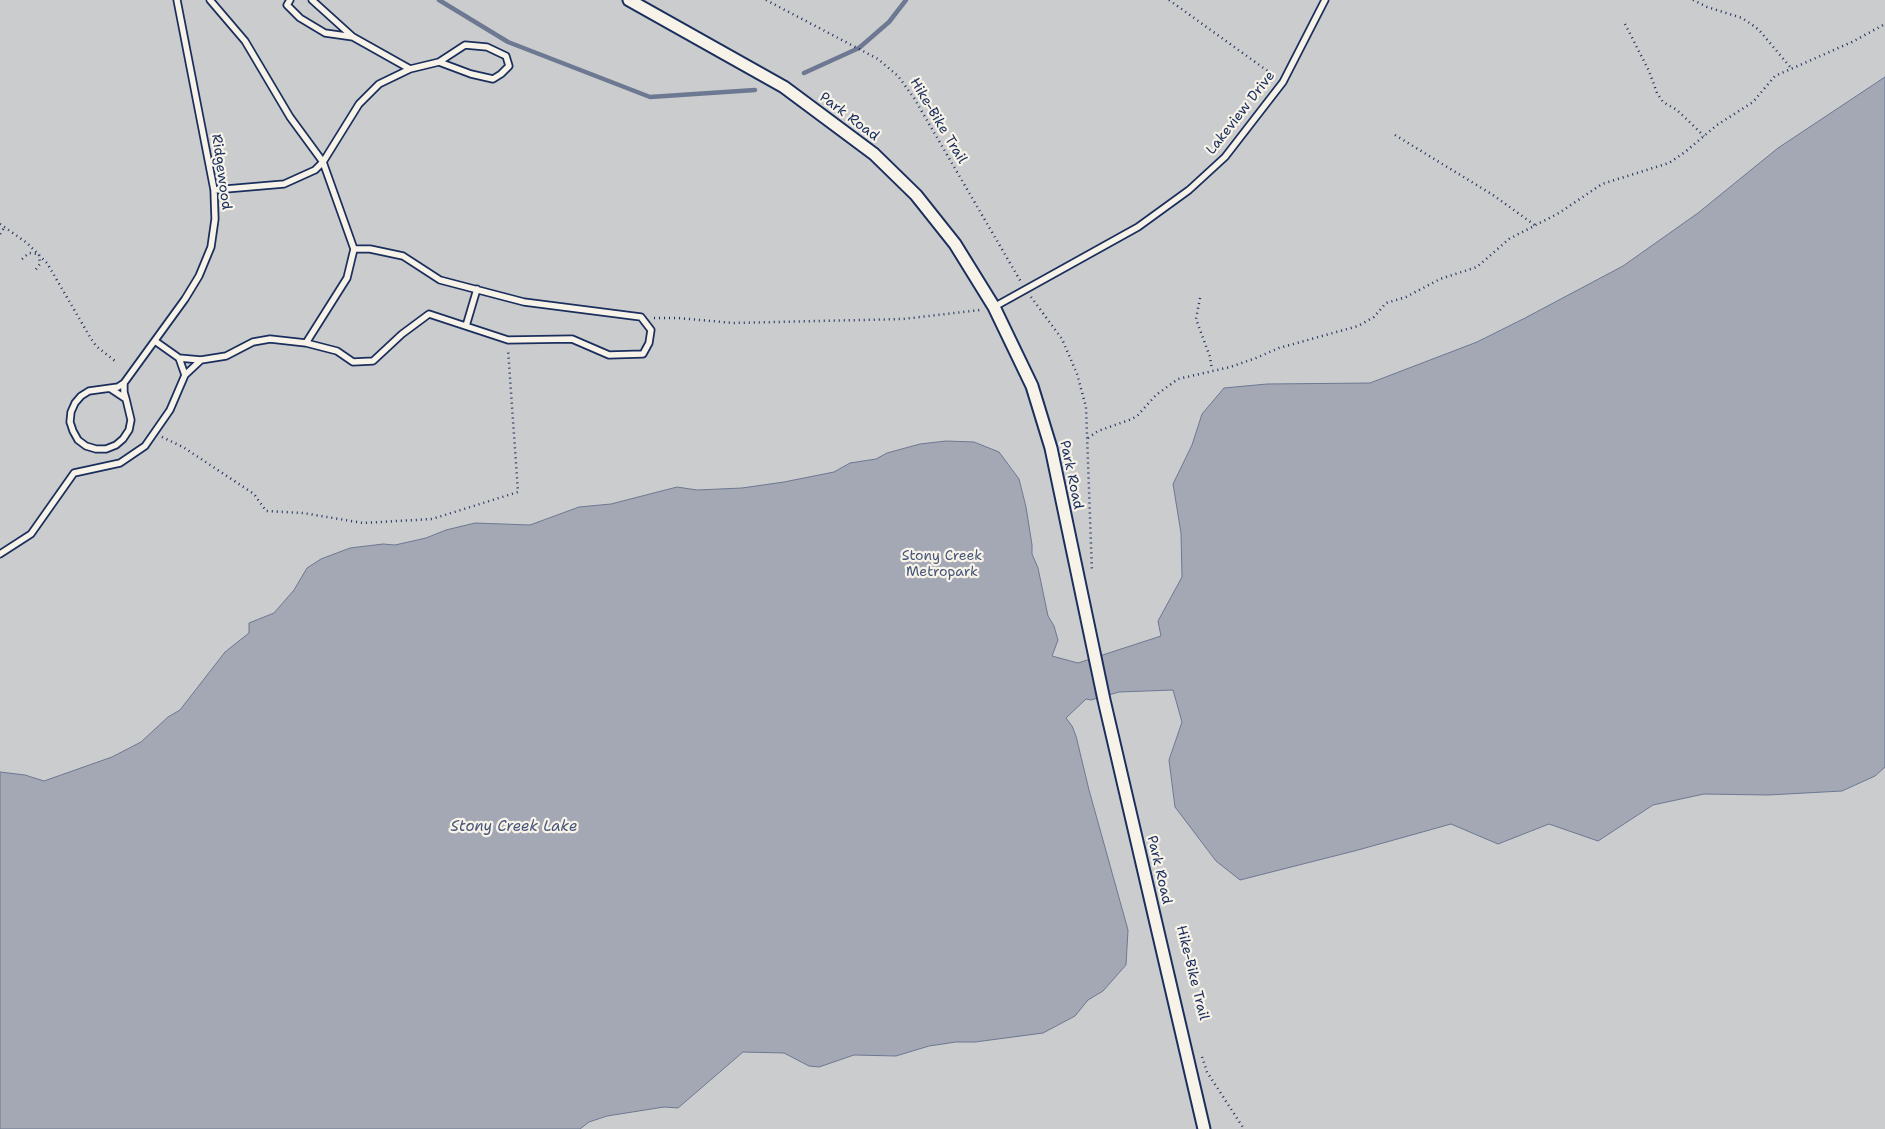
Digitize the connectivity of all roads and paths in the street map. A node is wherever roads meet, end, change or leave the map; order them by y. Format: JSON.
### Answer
{"nodes":[{"id":1,"x":177,"y":0,"type":"edge"},
{"id":2,"x":210,"y":0,"type":"edge"},
{"id":3,"x":290,"y":0,"type":"edge"},
{"id":4,"x":312,"y":0,"type":"edge"},
{"id":5,"x":629,"y":0,"type":"edge"},
{"id":6,"x":766,"y":0,"type":"edge"},
{"id":7,"x":1169,"y":0,"type":"edge"},
{"id":8,"x":1325,"y":0,"type":"edge"},
{"id":9,"x":1693,"y":0,"type":"edge"},
{"id":10,"x":1625,"y":24,"type":"dead end"},
{"id":11,"x":1885,"y":24,"type":"edge"},
{"id":12,"x":353,"y":37,"type":"junction"},
{"id":13,"x":439,"y":62,"type":"junction"},
{"id":14,"x":1791,"y":68,"type":"junction"},
{"id":15,"x":410,"y":69,"type":"junction"},
{"id":16,"x":1283,"y":82,"type":"junction"},
{"id":17,"x":1395,"y":135,"type":"dead end"},
{"id":18,"x":1704,"y":136,"type":"junction"},
{"id":19,"x":323,"y":162,"type":"junction"},
{"id":20,"x":214,"y":190,"type":"junction"},
{"id":21,"x":0,"y":224,"type":"edge"},
{"id":22,"x":5,"y":226,"type":"junction"},
{"id":23,"x":1536,"y":226,"type":"junction"},
{"id":24,"x":0,"y":234,"type":"edge"},
{"id":25,"x":354,"y":249,"type":"junction"},
{"id":26,"x":39,"y":254,"type":"junction"},
{"id":27,"x":22,"y":259,"type":"dead end"},
{"id":28,"x":34,"y":272,"type":"dead end"},
{"id":29,"x":1021,"y":282,"type":"dead end"},
{"id":30,"x":477,"y":289,"type":"junction"},
{"id":31,"x":1030,"y":295,"type":"dead end"},
{"id":32,"x":1200,"y":298,"type":"dead end"},
{"id":33,"x":994,"y":307,"type":"junction"},
{"id":34,"x":641,"y":317,"type":"junction"},
{"id":35,"x":466,"y":326,"type":"junction"},
{"id":36,"x":508,"y":340,"type":"junction"},
{"id":37,"x":155,"y":341,"type":"junction"},
{"id":38,"x":306,"y":343,"type":"junction"},
{"id":39,"x":179,"y":358,"type":"junction"},
{"id":40,"x":200,"y":360,"type":"junction"},
{"id":41,"x":115,"y":361,"type":"dead end"},
{"id":42,"x":1212,"y":370,"type":"junction"},
{"id":43,"x":185,"y":376,"type":"junction"},
{"id":44,"x":124,"y":383,"type":"junction"},
{"id":45,"x":111,"y":389,"type":"junction"},
{"id":46,"x":126,"y":399,"type":"junction"},
{"id":47,"x":154,"y":432,"type":"junction"},
{"id":48,"x":1088,"y":438,"type":"junction"},
{"id":49,"x":0,"y":554,"type":"edge"},
{"id":50,"x":1092,"y":578,"type":"dead end"},
{"id":51,"x":1202,"y":1057,"type":"dead end"},
{"id":52,"x":1204,"y":1129,"type":"edge"},
{"id":53,"x":1244,"y":1129,"type":"edge"}],
"edges":[{"from":1,"to":20,"type":"lane","name":"Ridgewood"},
{"from":2,"to":19,"type":"lane"},
{"from":3,"to":12,"type":"lane"},
{"from":4,"to":12,"type":"lane"},
{"from":5,"to":33,"type":"street","name":"Park Road"},
{"from":6,"to":29,"type":"path","name":"Hike-Bike Trail"},
{"from":7,"to":16,"type":"path"},
{"from":8,"to":16,"type":"lane","name":"Lakeview Drive"},
{"from":9,"to":14,"type":"path"},
{"from":10,"to":18,"type":"path"},
{"from":11,"to":14,"type":"path"},
{"from":12,"to":15,"type":"lane"},
{"from":13,"to":13,"type":"lane"},
{"from":13,"to":15,"type":"lane"},
{"from":14,"to":18,"type":"path"},
{"from":15,"to":19,"type":"lane"},
{"from":16,"to":33,"type":"lane","name":"Lakeview Drive"},
{"from":17,"to":23,"type":"path"},
{"from":18,"to":23,"type":"path"},
{"from":19,"to":20,"type":"lane"},
{"from":19,"to":25,"type":"lane"},
{"from":20,"to":37,"type":"lane","name":"Ridgewood"},
{"from":21,"to":22,"type":"path"},
{"from":22,"to":24,"type":"path"},
{"from":22,"to":26,"type":"path"},
{"from":23,"to":42,"type":"path"},
{"from":25,"to":30,"type":"lane"},
{"from":25,"to":38,"type":"lane"},
{"from":26,"to":27,"type":"path"},
{"from":26,"to":28,"type":"path"},
{"from":26,"to":41,"type":"path"},
{"from":30,"to":34,"type":"lane"},
{"from":30,"to":35,"type":"lane"},
{"from":31,"to":48,"type":"path"},
{"from":32,"to":42,"type":"path"},
{"from":33,"to":34,"type":"path"},
{"from":33,"to":52,"type":"street","name":"Park Road"},
{"from":34,"to":36,"type":"lane"},
{"from":35,"to":36,"type":"lane"},
{"from":35,"to":38,"type":"lane"},
{"from":36,"to":47,"type":"path"},
{"from":37,"to":39,"type":"lane"},
{"from":37,"to":44,"type":"lane","name":"Ridgewood"},
{"from":38,"to":40,"type":"lane"},
{"from":39,"to":40,"type":"lane"},
{"from":39,"to":43,"type":"lane"},
{"from":40,"to":43,"type":"lane"},
{"from":42,"to":48,"type":"path"},
{"from":43,"to":47,"type":"lane"},
{"from":44,"to":45,"type":"lane","name":"Ridgewood"},
{"from":44,"to":46,"type":"lane","name":"Ridgewood"},
{"from":45,"to":46,"type":"lane"},
{"from":45,"to":46,"type":"lane","name":"Ridgewood"},
{"from":47,"to":49,"type":"lane"},
{"from":48,"to":50,"type":"path"},
{"from":51,"to":53,"type":"path"}]}
